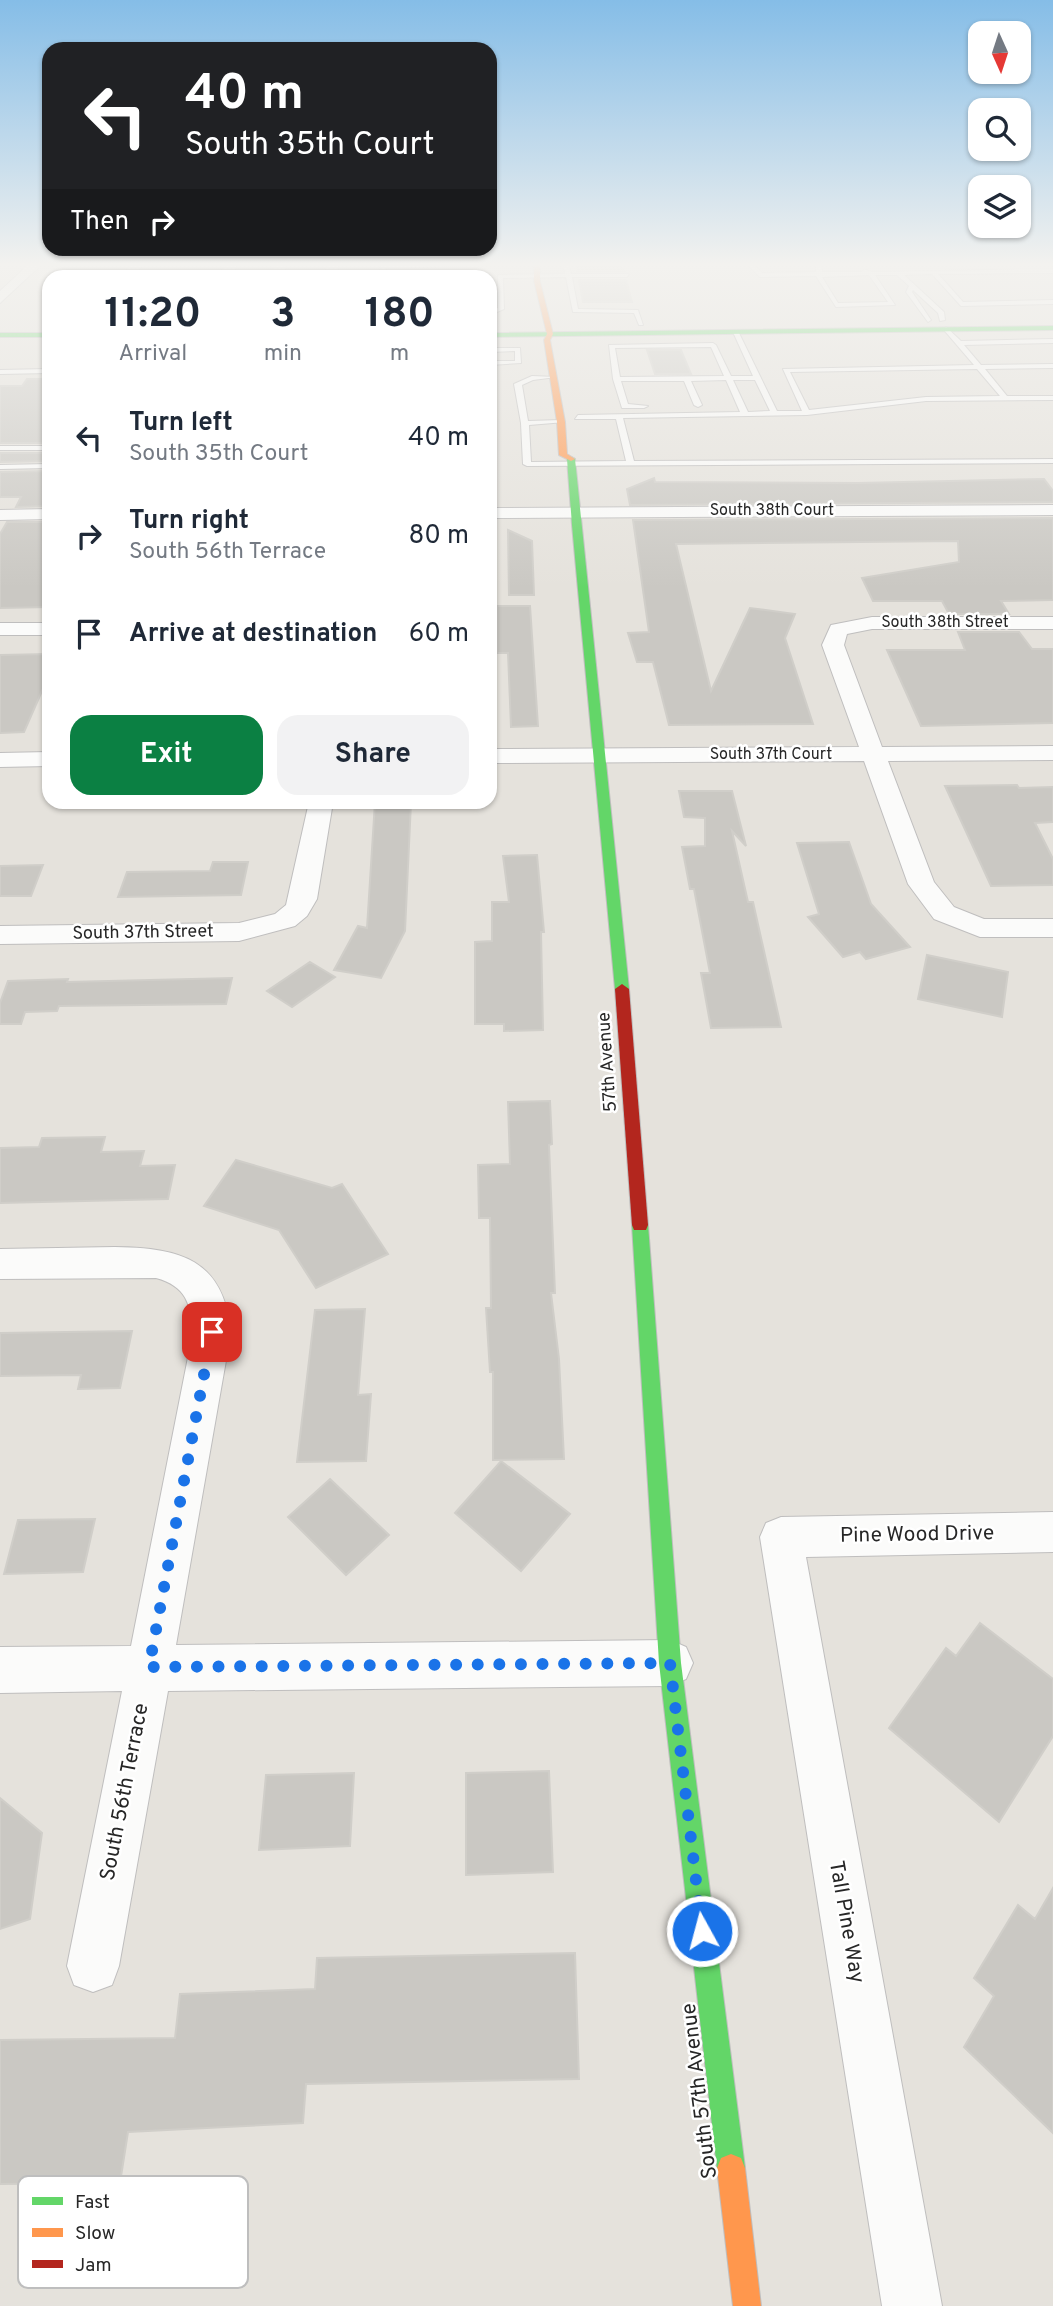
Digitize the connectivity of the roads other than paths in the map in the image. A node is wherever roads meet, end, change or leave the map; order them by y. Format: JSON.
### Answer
{"nodes":[{"id":1,"x":551,"y":373,"type":"edge"},
{"id":2,"x":616,"y":373,"type":"edge"},
{"id":3,"x":726,"y":373,"type":"edge"},
{"id":4,"x":755,"y":373,"type":"edge"},
{"id":5,"x":786,"y":373,"type":"edge"},
{"id":6,"x":984,"y":373,"type":"edge"},
{"id":7,"x":552,"y":377,"type":"junction"},
{"id":8,"x":729,"y":378,"type":"junction"},
{"id":9,"x":758,"y":378,"type":"junction"},
{"id":10,"x":617,"y":379,"type":"junction"},
{"id":11,"x":687,"y":379,"type":"junction"},
{"id":12,"x":1005,"y":398,"type":"junction"},
{"id":13,"x":1053,"y":398,"type":"edge"},
{"id":14,"x":655,"y":405,"type":"dead end"},
{"id":15,"x":666,"y":405,"type":"dead end"},
{"id":16,"x":698,"y":405,"type":"junction"},
{"id":17,"x":807,"y":413,"type":"junction"},
{"id":18,"x":746,"y":414,"type":"junction"},
{"id":19,"x":775,"y":414,"type":"junction"},
{"id":20,"x":703,"y":415,"type":"junction"},
{"id":21,"x":619,"y":416,"type":"junction"},
{"id":22,"x":561,"y":422,"type":"junction"},
{"id":23,"x":525,"y":423,"type":"junction"},
{"id":24,"x":578,"y":424,"type":"joint"},
{"id":25,"x":0,"y":448,"type":"edge"},
{"id":26,"x":42,"y":448,"type":"edge"},
{"id":27,"x":1053,"y":461,"type":"edge"},
{"id":28,"x":571,"y":462,"type":"junction"},
{"id":29,"x":631,"y":463,"type":"junction"},
{"id":30,"x":42,"y":466,"type":"edge"},
{"id":31,"x":0,"y":467,"type":"edge"},
{"id":32,"x":1053,"y":510,"type":"edge"},
{"id":33,"x":497,"y":513,"type":"edge"},
{"id":34,"x":575,"y":513,"type":"junction"},
{"id":35,"x":42,"y":514,"type":"edge"},
{"id":36,"x":0,"y":515,"type":"edge"},
{"id":37,"x":1053,"y":624,"type":"edge"},
{"id":38,"x":0,"y":629,"type":"edge"},
{"id":39,"x":42,"y":629,"type":"edge"},
{"id":40,"x":1053,"y":753,"type":"edge"},
{"id":41,"x":874,"y":754,"type":"junction"},
{"id":42,"x":497,"y":756,"type":"edge"},
{"id":43,"x":601,"y":756,"type":"junction"},
{"id":44,"x":42,"y":759,"type":"edge"},
{"id":45,"x":0,"y":760,"type":"edge"},
{"id":46,"x":320,"y":809,"type":"edge"},
{"id":47,"x":285,"y":920,"type":"joint"},
{"id":48,"x":1053,"y":928,"type":"edge"},
{"id":49,"x":0,"y":934,"type":"edge"},
{"id":50,"x":0,"y":1264,"type":"edge"},
{"id":51,"x":1053,"y":1532,"type":"edge"},
{"id":52,"x":781,"y":1538,"type":"joint"},
{"id":53,"x":670,"y":1663,"type":"junction"},
{"id":54,"x":149,"y":1667,"type":"junction"},
{"id":55,"x":0,"y":1670,"type":"edge"},
{"id":56,"x":93,"y":1966,"type":"dead end"},
{"id":57,"x":747,"y":2306,"type":"edge"},
{"id":58,"x":912,"y":2306,"type":"edge"}],
"edges":[{"from":1,"to":7,"type":"street","name":"57th Avenue"},
{"from":2,"to":10,"type":"lane"},
{"from":3,"to":8,"type":"lane"},
{"from":4,"to":9,"type":"lane"},
{"from":5,"to":17,"type":"lane"},
{"from":6,"to":12,"type":"lane"},
{"from":7,"to":22,"type":"street","name":"57th Avenue"},
{"from":7,"to":23,"type":"lane"},
{"from":8,"to":9,"type":"lane"},
{"from":8,"to":11,"type":"lane"},
{"from":8,"to":18,"type":"lane"},
{"from":9,"to":19,"type":"lane"},
{"from":10,"to":11,"type":"lane"},
{"from":10,"to":14,"type":"lane"},
{"from":11,"to":16,"type":"lane"},
{"from":12,"to":13,"type":"lane"},
{"from":12,"to":17,"type":"lane"},
{"from":15,"to":16,"type":"lane"},
{"from":16,"to":20,"type":"lane"},
{"from":17,"to":19,"type":"lane"},
{"from":18,"to":19,"type":"lane"},
{"from":18,"to":20,"type":"lane"},
{"from":20,"to":21,"type":"lane"},
{"from":21,"to":24,"type":"lane"},
{"from":21,"to":29,"type":"lane"},
{"from":22,"to":23,"type":"lane"},
{"from":22,"to":28,"type":"street","name":"57th Avenue"},
{"from":23,"to":28,"type":"lane"},
{"from":24,"to":28,"type":"street"},
{"from":25,"to":26,"type":"lane"},
{"from":27,"to":29,"type":"lane"},
{"from":28,"to":29,"type":"lane"},
{"from":28,"to":34,"type":"street","name":"57th Avenue"},
{"from":30,"to":31,"type":"lane"},
{"from":32,"to":34,"type":"street","name":"South 38th Court"},
{"from":33,"to":34,"type":"street","name":"South 38th Court"},
{"from":34,"to":43,"type":"street","name":"57th Avenue"},
{"from":35,"to":36,"type":"street"},
{"from":37,"to":41,"type":"street","name":"South 38th Street"},
{"from":38,"to":39,"type":"street"},
{"from":40,"to":41,"type":"street","name":"South 37th Court"},
{"from":41,"to":43,"type":"street","name":"South 37th Court"},
{"from":41,"to":48,"type":"street"},
{"from":42,"to":43,"type":"street","name":"South 37th Court"},
{"from":43,"to":53,"type":"street","name":"57th Avenue"},
{"from":44,"to":45,"type":"street"},
{"from":46,"to":47,"type":"street"},
{"from":47,"to":49,"type":"street","name":"South 37th Street"},
{"from":50,"to":54,"type":"street","name":"South 56th Terrace"},
{"from":51,"to":52,"type":"street","name":"Pine Wood Drive"},
{"from":52,"to":58,"type":"street","name":"Tall Pine Way"},
{"from":53,"to":54,"type":"street"},
{"from":53,"to":57,"type":"street","name":"South 57th Avenue"},
{"from":54,"to":55,"type":"street"},
{"from":54,"to":56,"type":"street","name":"South 56th Terrace"}]}
